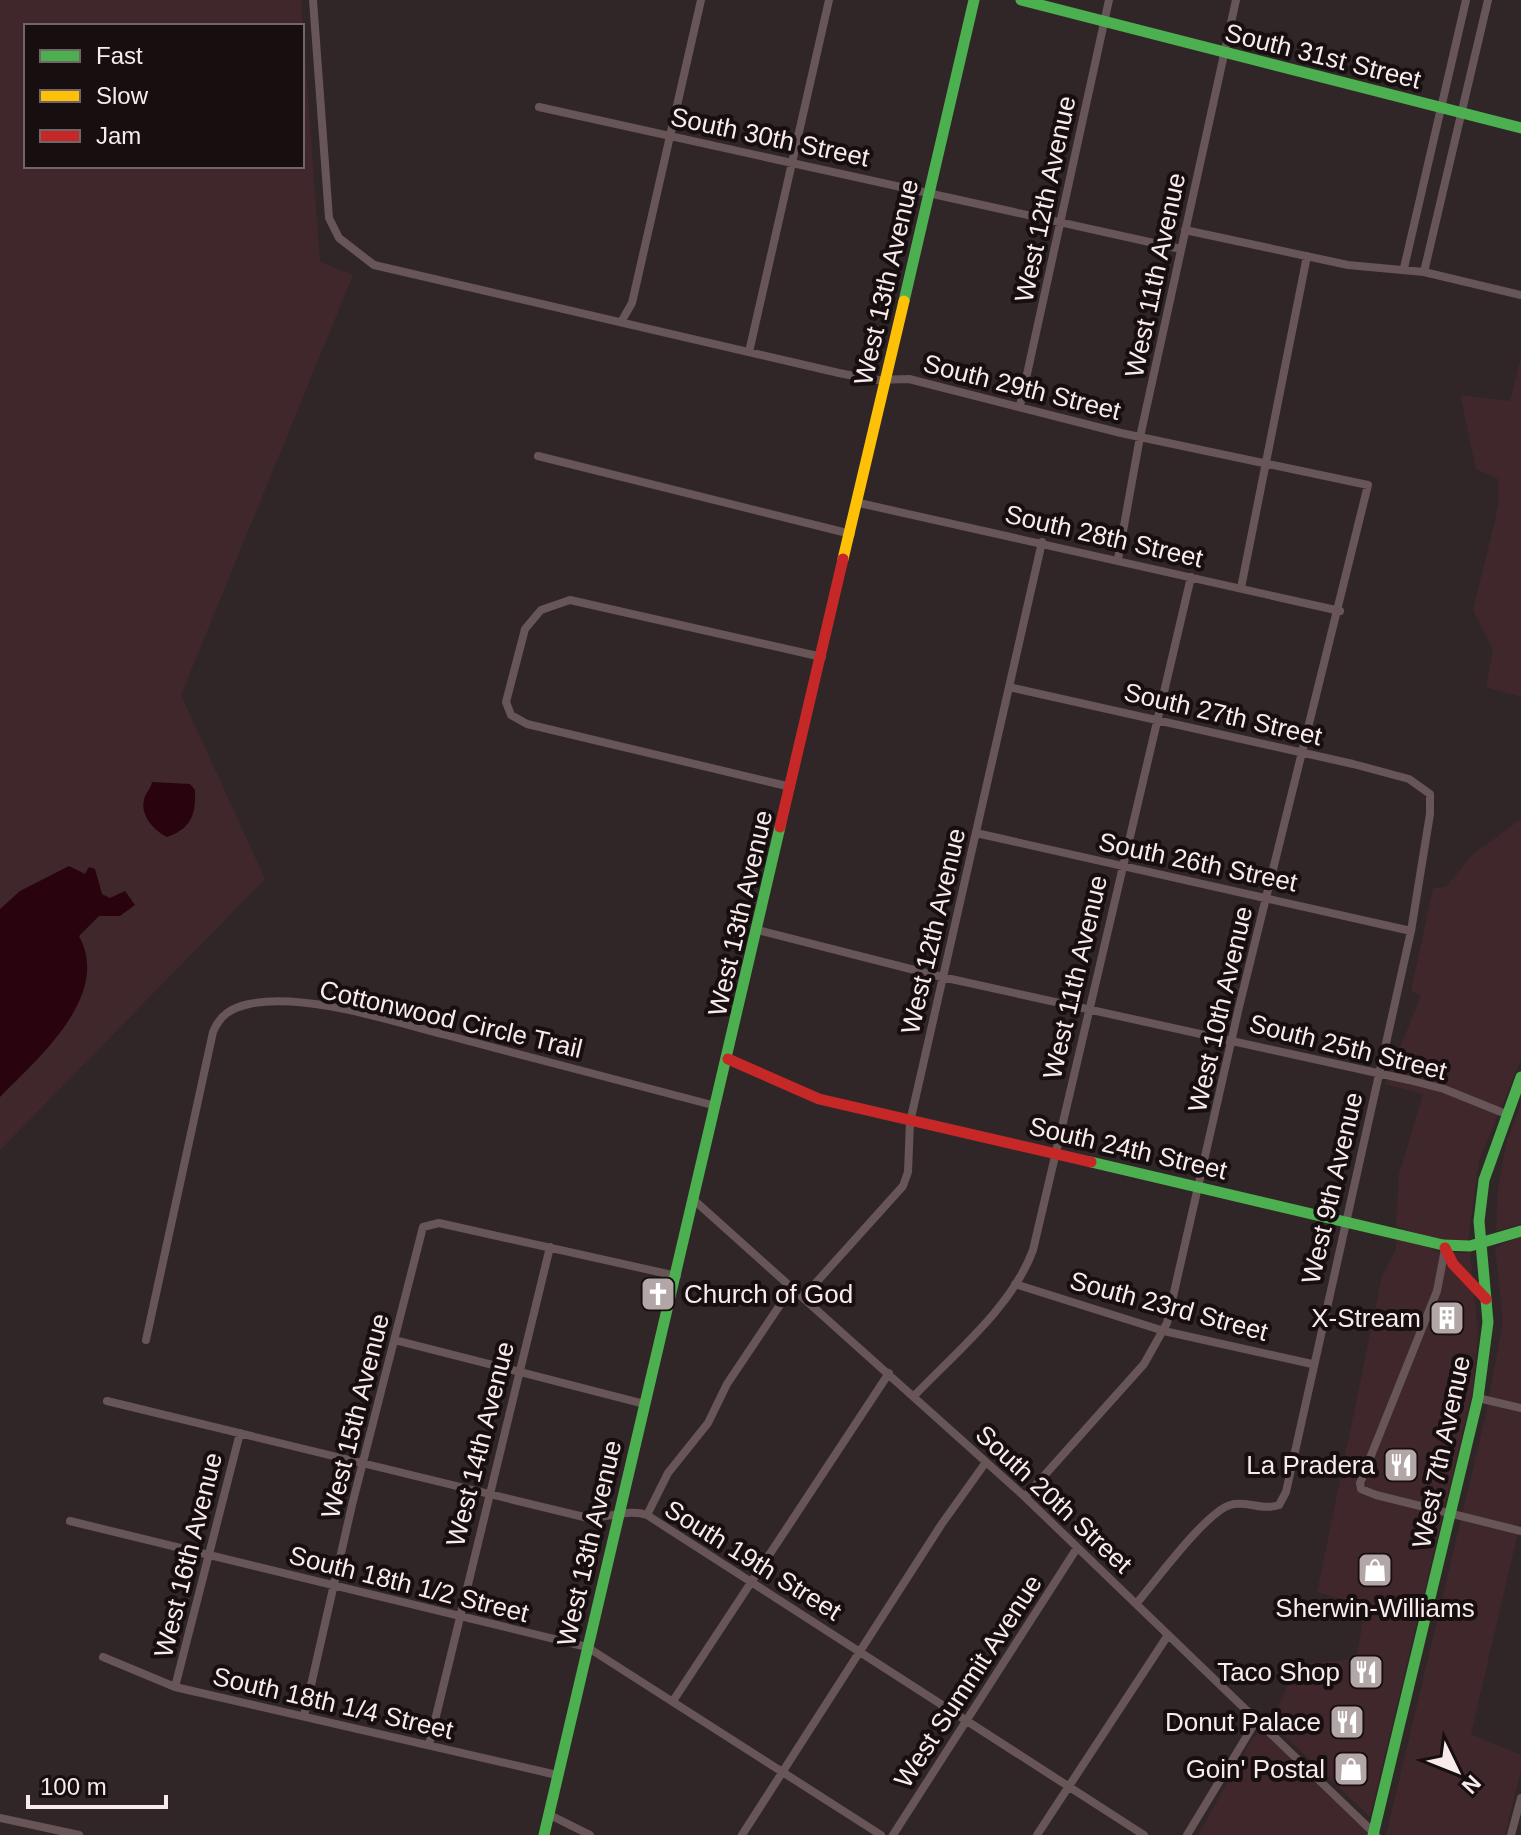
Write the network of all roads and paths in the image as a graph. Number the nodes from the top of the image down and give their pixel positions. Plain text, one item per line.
1 (313, 0) edge
2 (701, 0) edge
3 (829, 0) edge
4 (974, 0) edge
5 (1021, 0) edge
6 (1109, 0) edge
7 (1236, 0) edge
8 (1466, 0) edge
9 (1488, 0) edge
10 (1105, 21) junction
11 (1225, 54) junction
12 (539, 107) dead end
13 (1440, 108) junction
14 (1461, 114) junction
15 (1521, 128) edge
16 (670, 137) junction
17 (793, 162) junction
18 (929, 191) junction
19 (1060, 220) junction
20 (1185, 230) junction
21 (1181, 249) junction
22 (1307, 256) junction
23 (1404, 268) junction
24 (1424, 272) junction
25 (1521, 295) edge
26 (621, 322) junction
27 (749, 352) junction
28 (887, 379) junction
29 (1020, 406) junction
30 (1140, 437) junction
31 (538, 456) dead end
32 (1264, 463) junction
33 (1368, 485) joint
34 (859, 503) junction
35 (851, 534) junction
36 (1042, 542) junction
37 (1118, 559) junction
38 (1191, 577) junction
39 (1241, 588) junction
40 (1340, 611) junction
41 (823, 657) junction
42 (1009, 687) junction
43 (1156, 720) junction
44 (1303, 753) junction
45 (791, 787) junction
46 (1425, 788) joint
47 (976, 833) junction
48 (1121, 865) junction
49 (1267, 896) junction
50 (758, 930) junction
51 (1411, 931) junction
52 (942, 977) junction
53 (1088, 1009) junction
54 (1232, 1039) junction
55 (728, 1059) junction
56 (1380, 1073) junction
57 (1521, 1077) edge
58 (716, 1106) junction
59 (1506, 1114) junction
60 (910, 1122) junction
61 (1055, 1152) junction
62 (1199, 1187) junction
63 (695, 1201) junction
64 (1345, 1220) junction
65 (1521, 1231) edge
66 (1481, 1244) junction
67 (550, 1247) junction
68 (1445, 1248) junction
69 (677, 1276) junction
70 (1015, 1284) junction
71 (792, 1287) junction
72 (804, 1296) junction
73 (1486, 1299) junction
74 (1164, 1331) junction
75 (146, 1340) dead end
76 (395, 1340) junction
77 (1312, 1364) junction
78 (518, 1371) junction
79 (889, 1373) junction
80 (914, 1396) junction
81 (1478, 1398) junction
82 (107, 1401) dead end
83 (645, 1404) junction
84 (1521, 1408) edge
85 (240, 1433) junction
86 (363, 1462) junction
87 (986, 1462) junction
88 (488, 1492) junction
89 (1025, 1497) junction
90 (1452, 1513) junction
91 (618, 1514) junction
92 (647, 1515) junction
93 (70, 1521) dead end
94 (1521, 1531) edge
95 (1077, 1548) junction
96 (209, 1556) junction
97 (752, 1583) junction
98 (333, 1587) junction
99 (1136, 1604) junction
100 (459, 1617) junction
101 (1168, 1635) junction
102 (587, 1647) junction
103 (860, 1651) junction
104 (103, 1657) dead end
105 (175, 1687) junction
106 (673, 1701) junction
107 (304, 1716) junction
108 (966, 1720) junction
109 (1256, 1721) junction
110 (429, 1745) junction
111 (783, 1771) junction
112 (557, 1775) junction
113 (1069, 1786) junction
114 (1521, 1798) edge
115 (548, 1814) junction
116 (0, 1818) edge
117 (1375, 1834) edge
118 (79, 1835) edge
119 (544, 1835) edge
120 (590, 1835) edge
121 (742, 1835) edge
122 (881, 1835) edge
123 (893, 1835) edge
124 (1037, 1835) edge
125 (1144, 1835) edge
126 (1187, 1835) edge
127 (1511, 1835) edge

1 - 26 street, South 29th Street
2 - 16 street
3 - 17 street
4 - 18 street, West 13th Avenue
5 - 10 street, South 31st Street
6 - 10 street, West 12th Avenue
7 - 11 street, West 11th Avenue
8 - 13 street
9 - 14 street
10 - 11 street, South 31st Street
10 - 19 street, West 12th Avenue
11 - 13 street, South 31st Street
11 - 20 street, West 11th Avenue
12 - 16 street, South 30th Street
13 - 14 street, South 31st Street
13 - 23 street
14 - 15 street, South 31st Street
14 - 24 street
16 - 17 street, South 30th Street
16 - 26 street
17 - 18 street, South 30th Street
17 - 27 street
18 - 19 street, South 30th Street
18 - 28 street, West 13th Avenue
19 - 21 street, South 30th Street
19 - 29 street, West 12th Avenue
20 - 21 street, West 11th Avenue
20 - 22 street
21 - 30 street, West 11th Avenue
22 - 23 street
22 - 32 street
23 - 24 street
24 - 25 street
26 - 27 street, South 29th Street
27 - 28 street, South 29th Street
28 - 29 street, South 29th Street
28 - 34 street, West 13th Avenue
29 - 30 street, South 29th Street
30 - 32 street, South 29th Street
30 - 37 street, West 11th Avenue
31 - 35 street
32 - 33 street, South 29th Street
32 - 39 street
33 - 40 street, West 10th Avenue
34 - 35 street, West 13th Avenue
34 - 36 street, South 28th Street
35 - 41 street, West 13th Avenue
36 - 37 street, South 28th Street
36 - 42 street, West 12th Avenue
37 - 38 street, South 28th Street
38 - 39 street, South 28th Street
38 - 43 street, West 11th Avenue
39 - 40 street, South 28th Street
40 - 44 street, West 10th Avenue
41 - 45 street, West 13th Avenue
41 - 45 street
42 - 43 street, South 27th Street
42 - 47 street, West 12th Avenue
43 - 44 street, South 27th Street
43 - 48 street, West 11th Avenue
44 - 46 street, South 27th Street
44 - 49 street, West 10th Avenue
45 - 50 street, West 13th Avenue
46 - 51 street, West 9th Avenue
47 - 48 street, South 26th Street
47 - 52 street, West 12th Avenue
48 - 49 street, South 26th Street
48 - 53 street, West 11th Avenue
49 - 51 street, South 26th Street
49 - 54 street, West 10th Avenue
50 - 52 street, South 25th Street
50 - 55 street, West 13th Avenue
51 - 56 street, West 9th Avenue
52 - 53 street, South 25th Street
52 - 60 street, West 12th Avenue
53 - 54 street, South 25th Street
53 - 61 street, West 11th Avenue
54 - 56 street, South 25th Street
54 - 62 street, West 10th Avenue
55 - 58 street, West 13th Avenue
55 - 60 street, South 24th Street
56 - 59 street, South 25th Street
56 - 64 street, West 9th Avenue
57 - 59 street, West 7th Avenue
58 - 63 street, West 13th Avenue
58 - 75 street, Cottonwood Circle Trail
59 - 66 street, West 7th Avenue
60 - 61 street, South 24th Street
60 - 72 street, West 12th Avenue
61 - 62 street, South 24th Street
61 - 70 street, West 11th Avenue
62 - 64 street, South 24th Street
62 - 74 street, West 10th Avenue
63 - 69 street, West 13th Avenue
63 - 71 street, South 20th Street
64 - 68 street, South 24th Street
64 - 77 street, West 9th Avenue
65 - 66 street, South 24th Street
66 - 68 street, South 24th Street
66 - 73 street, West 7th Avenue
67 - 69 street
67 - 76 street, West 15th Avenue
67 - 78 street, West 14th Avenue
68 - 73 street
68 - 90 street
69 - 83 street, West 13th Avenue
70 - 74 street, South 23rd Street
70 - 80 street, West 11th Avenue
71 - 72 street, South 20th Street
71 - 92 street
72 - 79 street, South 20th Street
73 - 81 street, West 7th Avenue
74 - 77 street, South 23rd Street
74 - 89 street, West 10th Avenue
76 - 78 street
76 - 86 street, West 15th Avenue
77 - 99 street, West 9th Avenue
78 - 83 street
78 - 88 street, West 14th Avenue
79 - 80 street, South 20th Street
79 - 97 street
80 - 87 street, South 20th Street
81 - 84 street
81 - 90 street, West 7th Avenue
82 - 85 street, South 19th Street
83 - 91 street, West 13th Avenue
85 - 86 street, South 19th Street
85 - 96 street, West 16th Avenue
86 - 88 street, South 19th Street
86 - 98 street, West 15th Avenue
87 - 89 street, South 20th Street
87 - 103 street
88 - 91 street, South 19th Street
88 - 100 street, West 14th Avenue
89 - 95 street, South 20th Street
90 - 94 street
90 - 117 street, West 7th Avenue
91 - 92 street, South 19th Street
91 - 102 street, West 13th Avenue
92 - 97 street, South 19th Street
93 - 96 street, South 18th 1/2 Street
95 - 99 street, South 20th Street
95 - 108 street, West Summit Avenue
96 - 98 street, South 18th 1/2 Street
96 - 105 street, West 16th Avenue
97 - 103 street, South 19th Street
97 - 106 street
98 - 100 street, South 18th 1/2 Street
98 - 107 street, West 15th Avenue
99 - 101 street, South 20th Street
100 - 102 street, South 18th 1/2 Street
100 - 110 street, West 14th Avenue
101 - 109 street, South 20th Street
101 - 113 street
102 - 106 street, South 18th 1/2 Street
102 - 112 street, West 13th Avenue
103 - 108 street, South 19th Street
103 - 111 street
104 - 105 street, South 18th 1/4 Street
105 - 107 street, South 18th 1/4 Street
106 - 111 street, South 18th 1/2 Street
107 - 110 street, South 18th 1/4 Street
108 - 113 street, South 19th Street
108 - 123 street, West Summit Avenue
109 - 117 street, South 20th Street
109 - 126 street
110 - 112 street, South 18th 1/4 Street
111 - 121 street
111 - 122 street, South 18th 1/2 Street
112 - 115 street, West 13th Avenue
113 - 124 street
113 - 125 street, South 19th Street
114 - 127 street
115 - 119 street, West 13th Avenue
115 - 120 street
116 - 118 street

